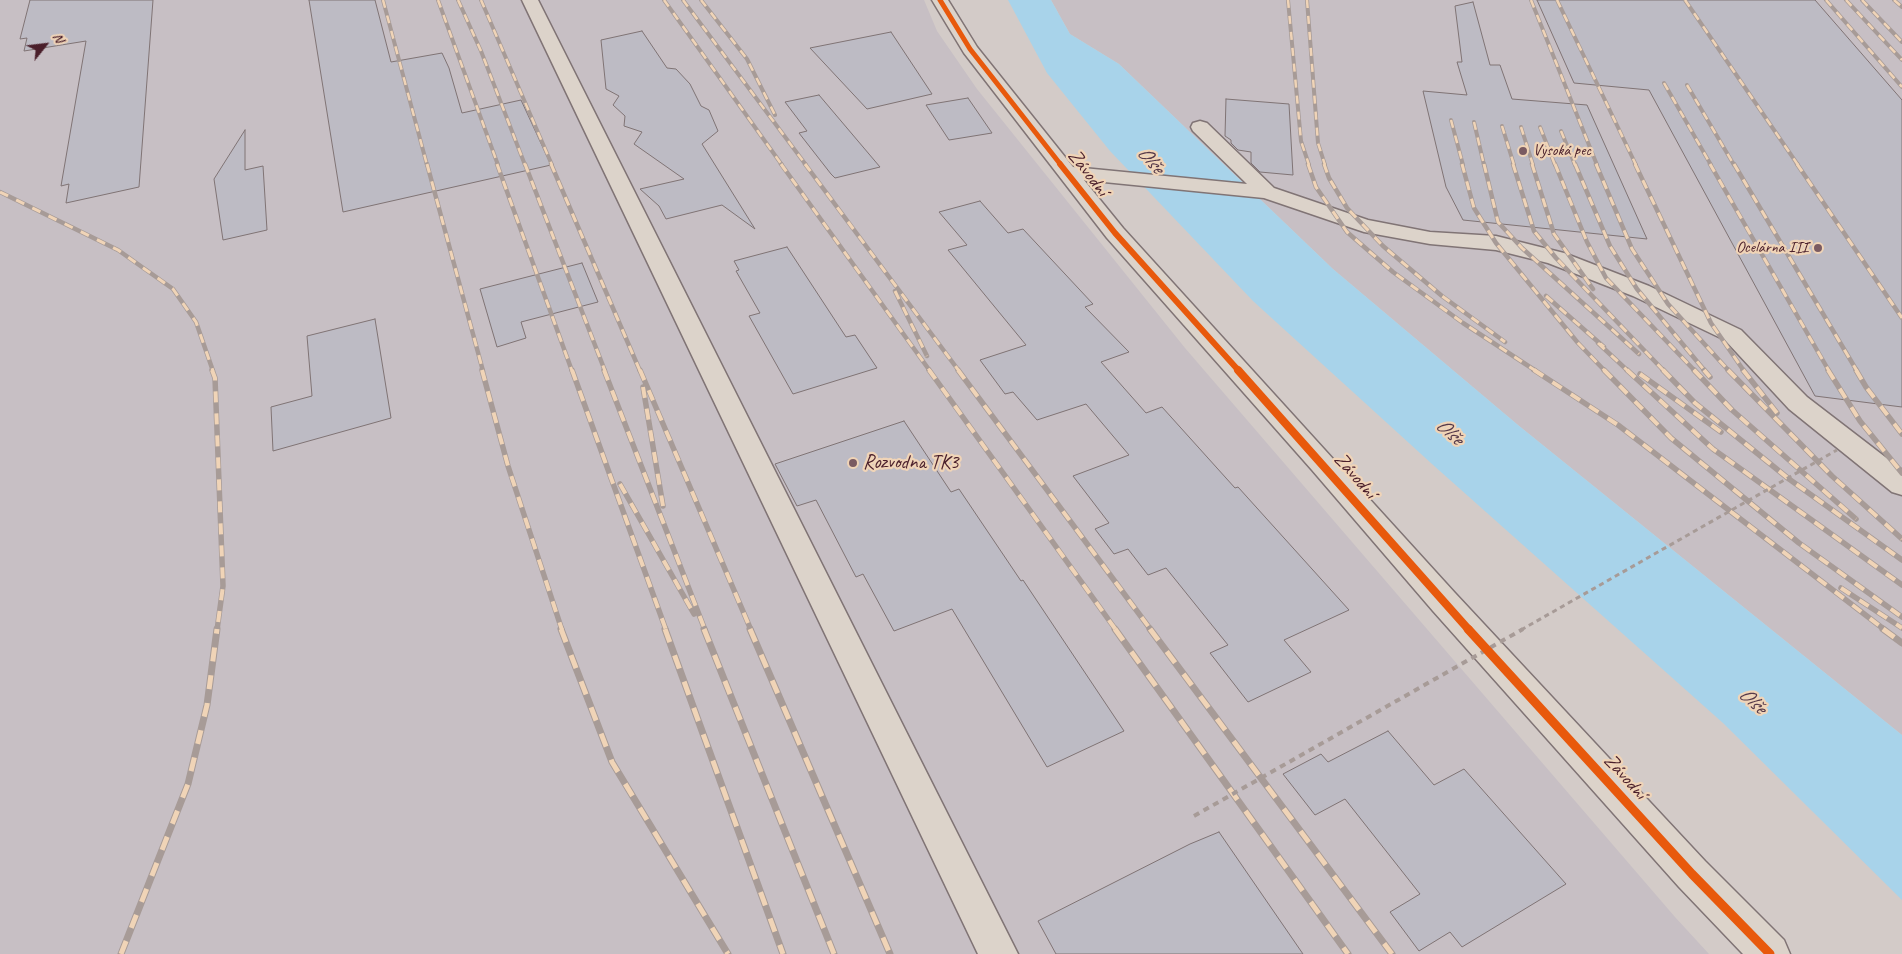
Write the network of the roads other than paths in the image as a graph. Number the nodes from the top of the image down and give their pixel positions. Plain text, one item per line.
1 (530, 0) edge
2 (940, 0) edge
3 (1200, 127) dead end
4 (1067, 172) junction
5 (1268, 192) junction
6 (1902, 485) edge
7 (998, 954) edge
8 (1770, 954) edge

1 - 7 street
2 - 4 street, Závodní
3 - 5 street
4 - 5 street
4 - 8 street, Závodní
5 - 6 street

